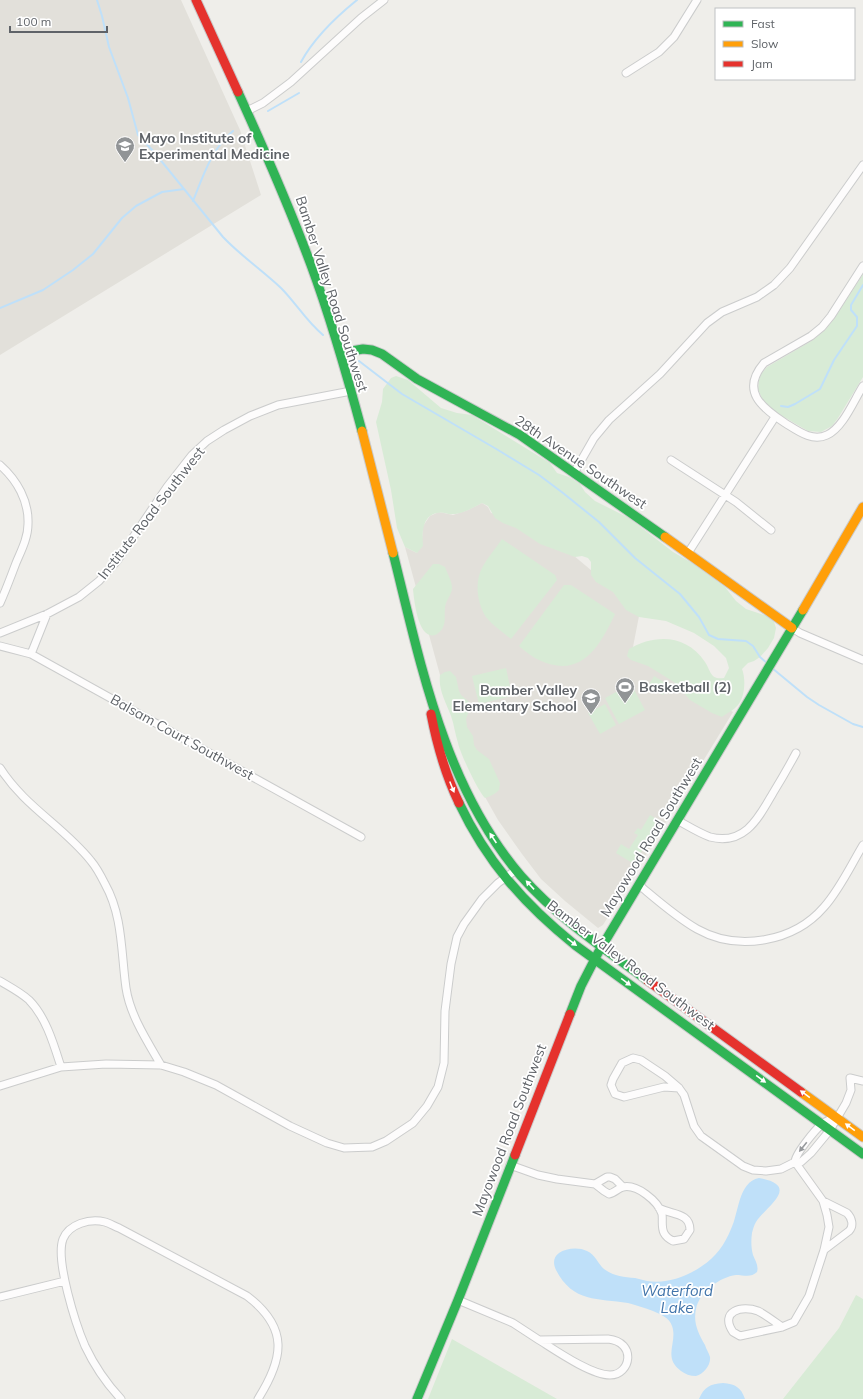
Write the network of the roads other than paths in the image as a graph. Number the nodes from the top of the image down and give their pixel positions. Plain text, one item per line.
1 (196, 0) edge
2 (384, 0) edge
3 (697, 0) edge
4 (626, 73) dead end
5 (247, 112) junction
6 (863, 165) edge
7 (863, 266) edge
8 (340, 353) junction
9 (863, 386) edge
10 (351, 391) junction
11 (775, 417) junction
12 (671, 460) dead end
13 (0, 465) edge
14 (574, 473) junction
15 (725, 494) junction
16 (863, 507) edge
17 (770, 530) dead end
18 (688, 553) junction
19 (0, 603) edge
20 (47, 614) junction
21 (792, 628) junction
22 (0, 634) edge
23 (0, 646) edge
24 (31, 654) junction
25 (863, 660) edge
26 (425, 679) junction
27 (796, 753) dead end
28 (0, 768) edge
29 (677, 820) junction
30 (362, 837) dead end
31 (863, 845) edge
32 (516, 870) junction
33 (505, 878) junction
34 (639, 885) junction
35 (602, 947) junction
36 (595, 959) junction
37 (0, 981) edge
38 (161, 1065) junction
39 (61, 1067) junction
40 (863, 1081) edge
41 (0, 1086) edge
42 (679, 1088) junction
43 (836, 1117) junction
44 (826, 1127) junction
45 (863, 1137) edge
46 (863, 1154) edge
47 (795, 1162) junction
48 (510, 1165) junction
49 (595, 1184) junction
50 (623, 1187) junction
51 (823, 1201) junction
52 (659, 1208) junction
53 (824, 1250) junction
54 (65, 1281) junction
55 (0, 1297) edge
56 (458, 1300) junction
57 (782, 1327) junction
58 (539, 1340) junction
59 (121, 1399) edge
60 (258, 1399) edge
61 (417, 1399) edge

1 - 5 main road, Bamber Valley Road Southwest
2 - 5 street
3 - 4 street
5 - 8 main road, Bamber Valley Road Southwest
6 - 14 street
7 - 11 street
8 - 10 main road, Bamber Valley Road Southwest
8 - 14 main road, 28th Avenue Southwest
9 - 11 street
10 - 20 street, Institute Road Southwest
10 - 26 main road, Bamber Valley Road Southwest
11 - 15 street
12 - 15 street
13 - 19 street
14 - 18 main road, 28th Avenue Southwest
15 - 17 street
15 - 18 street
16 - 21 main road, Mayowood Road Southwest
18 - 21 main road, 28th Avenue Southwest
20 - 22 street, Institute Road Southwest
20 - 24 street
21 - 25 street
21 - 29 main road, Mayowood Road Southwest
23 - 24 street, Balsam Court Southwest
24 - 30 street, Balsam Court Southwest
32 -> 26 main road, Bamber Valley Road Southwest
26 -> 33 main road, Bamber Valley Road Southwest
27 - 29 street
28 - 38 street
29 - 34 main road, Mayowood Road Southwest
31 - 34 street
32 - 33 street
35 -> 32 main road, Bamber Valley Road Southwest
33 -> 36 main road, Bamber Valley Road Southwest
33 - 38 street
34 - 35 main road, Mayowood Road Southwest
35 - 36 main road, Mayowood Road Southwest
43 -> 35 main road, Bamber Valley Road Southwest
36 -> 44 main road, Bamber Valley Road Southwest
36 - 48 main road, Mayowood Road Southwest
37 - 39 street
38 - 39 street
39 - 41 street
40 - 43 street
42 - 42 street
42 - 47 street
43 - 44 street
45 -> 43 main road, Bamber Valley Road Southwest
44 - 46 main road, Bamber Valley Road Southwest
44 - 47 street
47 - 51 street
48 - 49 street
48 - 56 main road, Mayowood Road Southwest
49 - 50 street
49 - 50 street
50 - 52 street
51 - 53 street
51 - 53 street
52 - 52 street
53 - 57 street
54 - 55 street
54 - 59 street
54 - 60 street
56 - 58 street
56 - 61 main road, Mayowood Road Southwest
57 - 57 street
58 - 58 street

